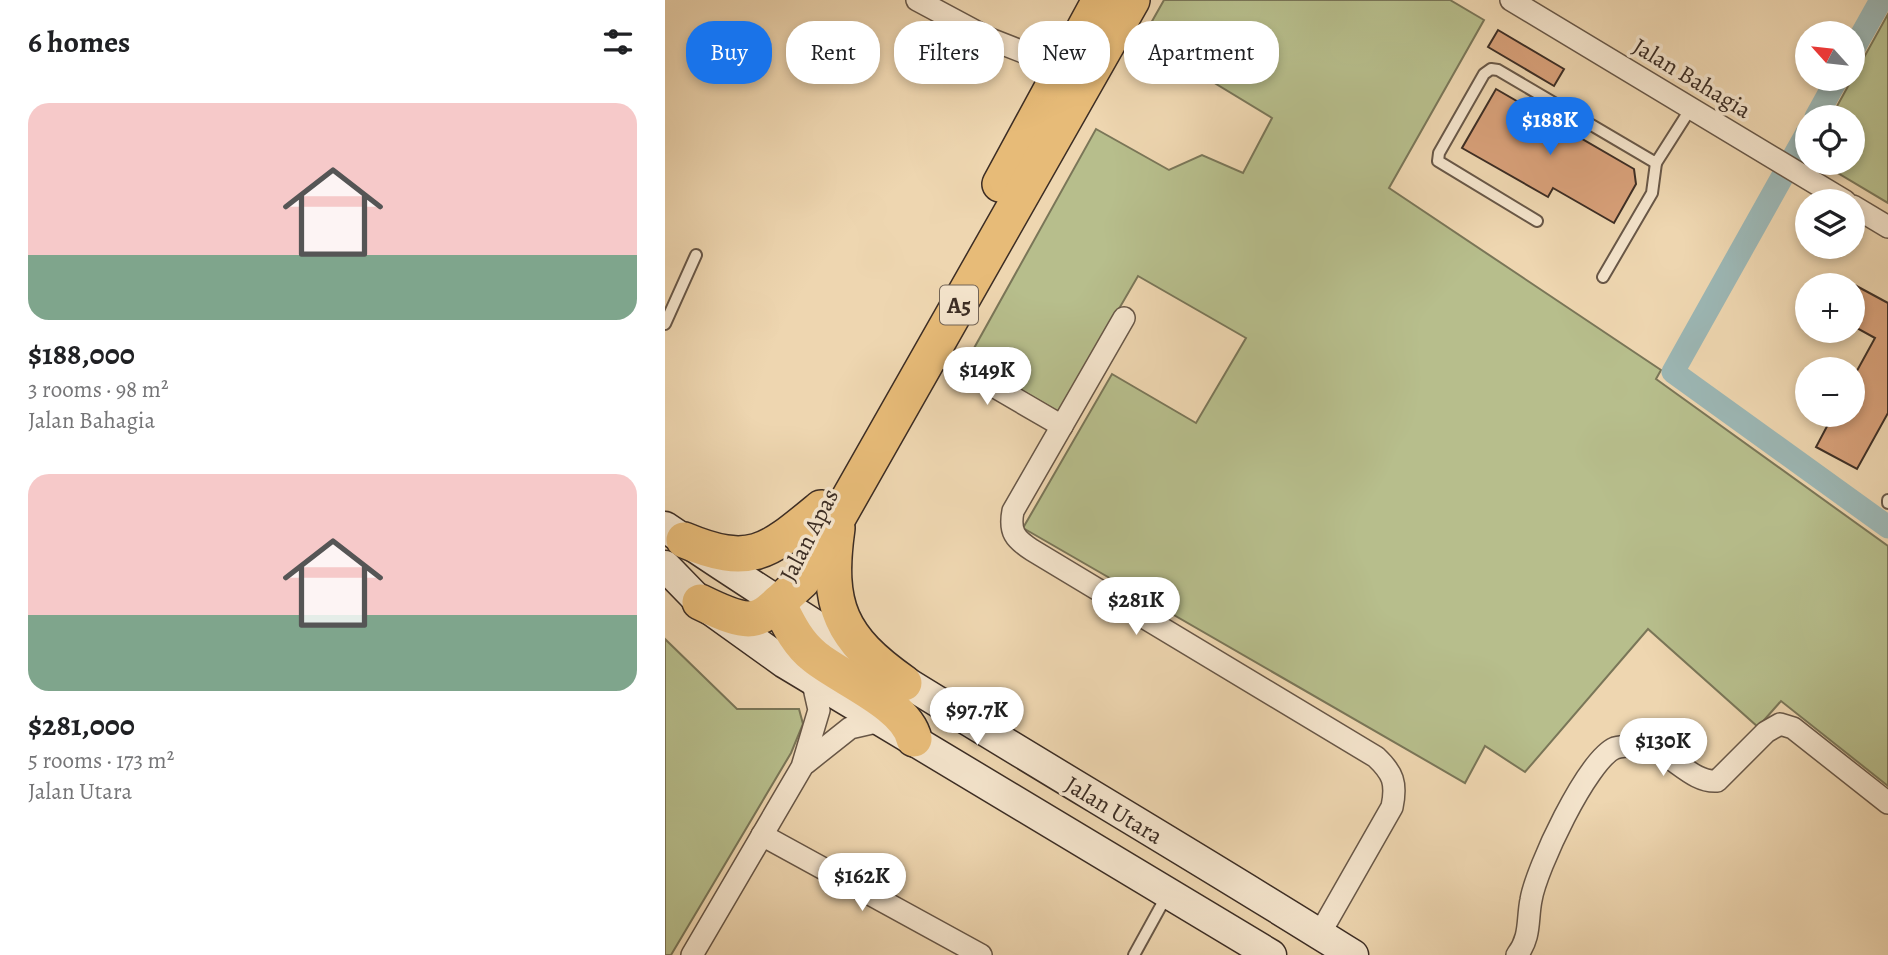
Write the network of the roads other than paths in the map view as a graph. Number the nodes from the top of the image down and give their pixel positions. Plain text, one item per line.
1 (917, 0) edge
2 (1100, 0) edge
3 (1132, 0) edge
4 (1512, 0) edge
5 (1089, 21) edge
6 (1018, 50) edge
7 (1056, 84) edge
8 (1691, 108) junction
9 (1655, 163) junction
10 (1825, 189) edge
11 (1865, 214) edge
12 (1537, 221) dead end
13 (1888, 228) edge
14 (696, 255) dead end
15 (1603, 277) dead end
16 (1124, 318) dead end
17 (665, 324) edge
18 (933, 351) junction
19 (1062, 426) junction
20 (829, 513) junction
21 (671, 544) edge
22 (701, 602) junction
23 (778, 603) junction
24 (812, 679) junction
25 (904, 683) junction
26 (884, 720) junction
27 (914, 739) junction
28 (802, 767) junction
29 (1888, 803) edge
30 (762, 835) junction
31 (1169, 892) junction
32 (1339, 948) edge
33 (692, 955) edge
34 (981, 955) edge
35 (1133, 955) edge
36 (1271, 955) edge
37 (1517, 955) edge

1 - 6 street
2 - 5 highway, Jalan Apas / A5
3 - 18 highway, Jalan Apas / A5
4 - 8 street, Jalan Bahagia
7 - 20 highway, Jalan Apas / A5
8 - 9 lane
8 - 10 street, Jalan Bahagia
9 - 12 lane
9 - 15 lane
11 - 13 street
14 - 17 lane
16 - 19 street
18 - 19 street
18 - 20 highway, Jalan Apas / A5
19 - 32 street
20 - 21 highway
20 - 23 highway, Jalan Apas / A5
20 - 25 highway
21 - 22 main road, Jalan Utara
21 - 23 main road, Jalan Utara
22 - 23 highway
22 - 24 main road, Jalan Utara
23 - 25 main road, Jalan Utara
23 - 27 highway
24 - 26 main road, Jalan Utara
24 - 28 street
25 - 32 main road, Jalan Utara
26 - 27 main road, Jalan Utara
26 - 28 street
27 - 31 main road, Jalan Utara
28 - 30 street
29 - 37 street
30 - 33 street
30 - 34 street
31 - 35 lane
31 - 36 main road, Jalan Utara

